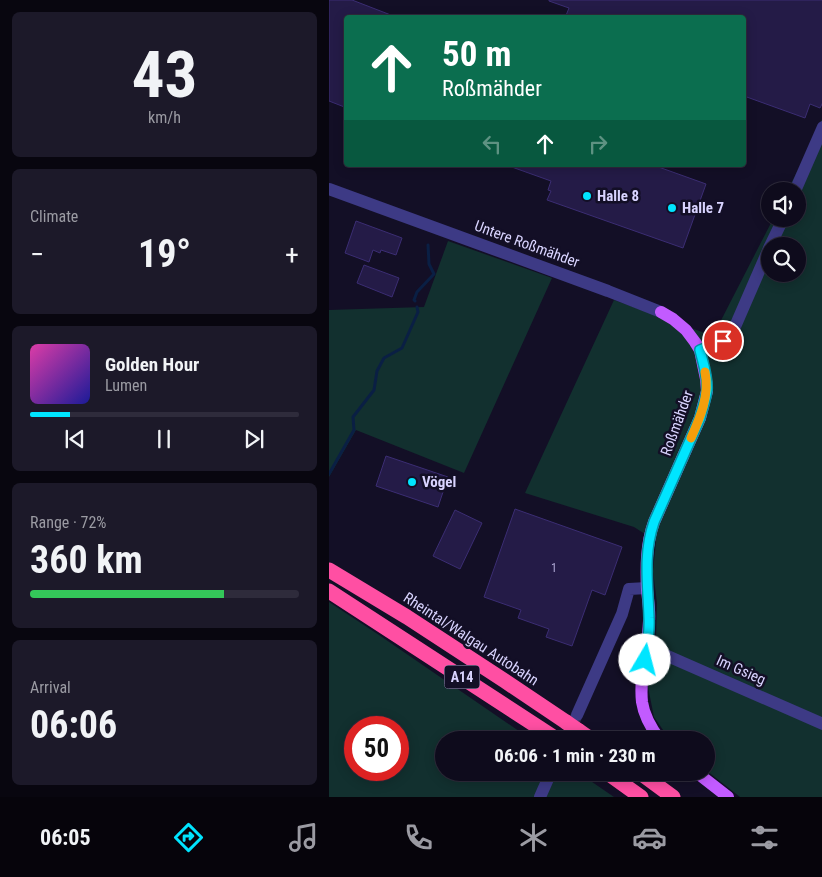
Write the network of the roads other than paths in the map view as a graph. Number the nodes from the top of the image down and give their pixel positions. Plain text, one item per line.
1 (822, 128) edge
2 (799, 182) edge
3 (329, 188) edge
4 (761, 266) edge
5 (661, 312) joint
6 (700, 350) junction
7 (329, 570) edge
8 (647, 588) junction
9 (329, 591) edge
10 (647, 647) junction
11 (571, 719) junction
12 (822, 724) edge
13 (544, 731) edge
14 (579, 731) edge
15 (653, 731) edge
16 (547, 781) edge
17 (619, 781) edge
18 (651, 781) edge
19 (708, 781) edge
20 (539, 797) edge
21 (641, 797) edge
22 (673, 797) edge
23 (728, 797) edge

1 - 2 street
3 - 5 street, Untere Roßmähder
4 - 6 street
5 - 6 main road, Untere Roßmähder
6 - 8 main road, Roßmähder
7 - 11 highway, Rheintal/Walgau Autobahn / A14
8 - 10 main road, Roßmähder
8 - 11 street
9 - 13 highway, A14
10 - 12 street, Im Gsieg
10 - 15 main road, Roßmähder
11 - 14 highway, Rheintal/Walgau Autobahn / A14, bridge
16 - 20 street
17 - 21 highway
18 - 22 highway
19 - 23 main road

